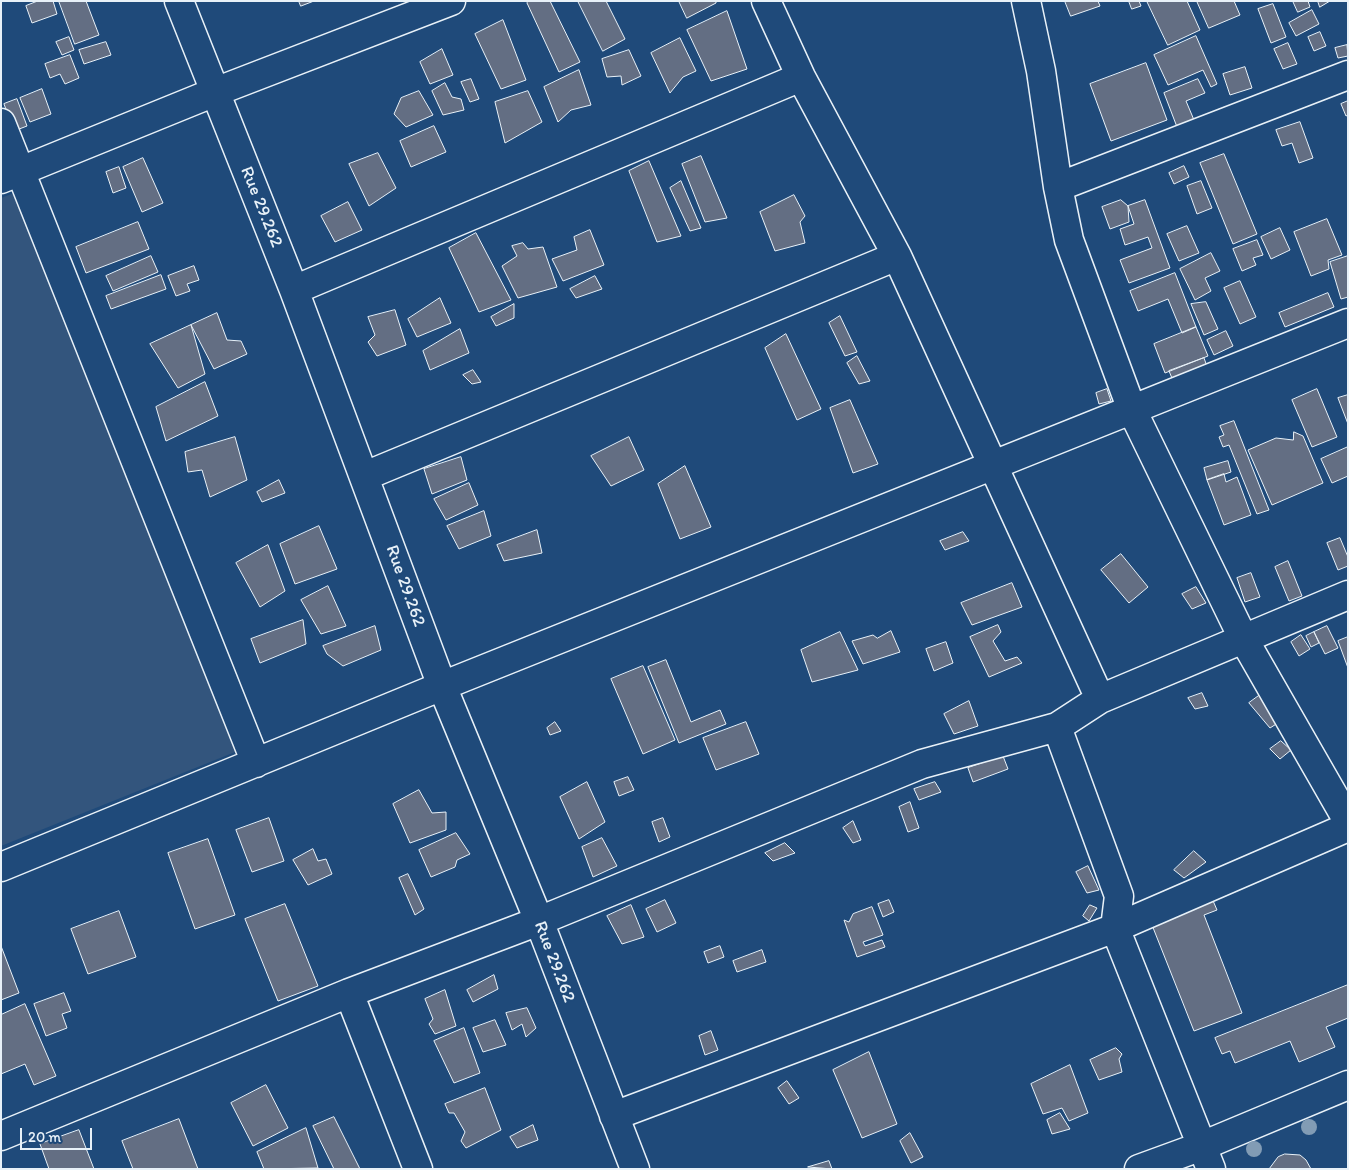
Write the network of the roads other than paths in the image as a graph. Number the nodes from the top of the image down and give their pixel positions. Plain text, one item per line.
1 (179, 1) edge
2 (451, 1) edge
3 (766, 1) edge
4 (1026, 1) edge
5 (402, 10) edge
6 (1348, 75) edge
7 (801, 77) junction
8 (215, 92) junction
9 (1, 123) edge
10 (11, 175) edge
11 (1058, 187) junction
12 (896, 256) junction
13 (294, 290) junction
14 (1348, 323) edge
15 (1132, 410) junction
16 (993, 465) junction
17 (365, 476) junction
18 (1348, 595) edge
19 (1243, 638) junction
20 (442, 686) junction
21 (1100, 699) junction
22 (1057, 727) junction
23 (256, 763) junction
24 (1348, 821) edge
25 (1348, 827) edge
26 (1, 867) edge
27 (538, 921) junction
28 (1115, 928) junction
29 (349, 993) junction
30 (1348, 1085) edge
31 (614, 1116) junction
32 (1, 1136) edge
33 (1207, 1157) edge
34 (418, 1169) edge
35 (635, 1169) edge
36 (1139, 1169) edge

1 - 8 street, Rue 29.262
2 - 5 street
3 - 7 street
4 - 11 street
5 - 8 street
6 - 11 street
7 - 12 street
7 - 13 street
8 - 10 street
8 - 13 street, Rue 29.262
9 - 10 street
10 - 23 street
11 - 15 street
12 - 16 street
12 - 17 street
13 - 17 street, Rue 29.262
14 - 15 street
15 - 16 street
15 - 19 street
16 - 20 street
16 - 21 street
17 - 20 street, Rue 29.262
18 - 19 street
19 - 21 street
19 - 24 street
20 - 23 street
20 - 27 street, Rue 29.262
21 - 22 street
22 - 27 street
22 - 28 street
23 - 26 street
25 - 28 street
27 - 29 street
27 - 31 street, Rue 29.262
28 - 31 street
28 - 33 street
29 - 32 street
29 - 34 street
30 - 33 street
31 - 35 street, Rue 29.262
33 - 36 street

